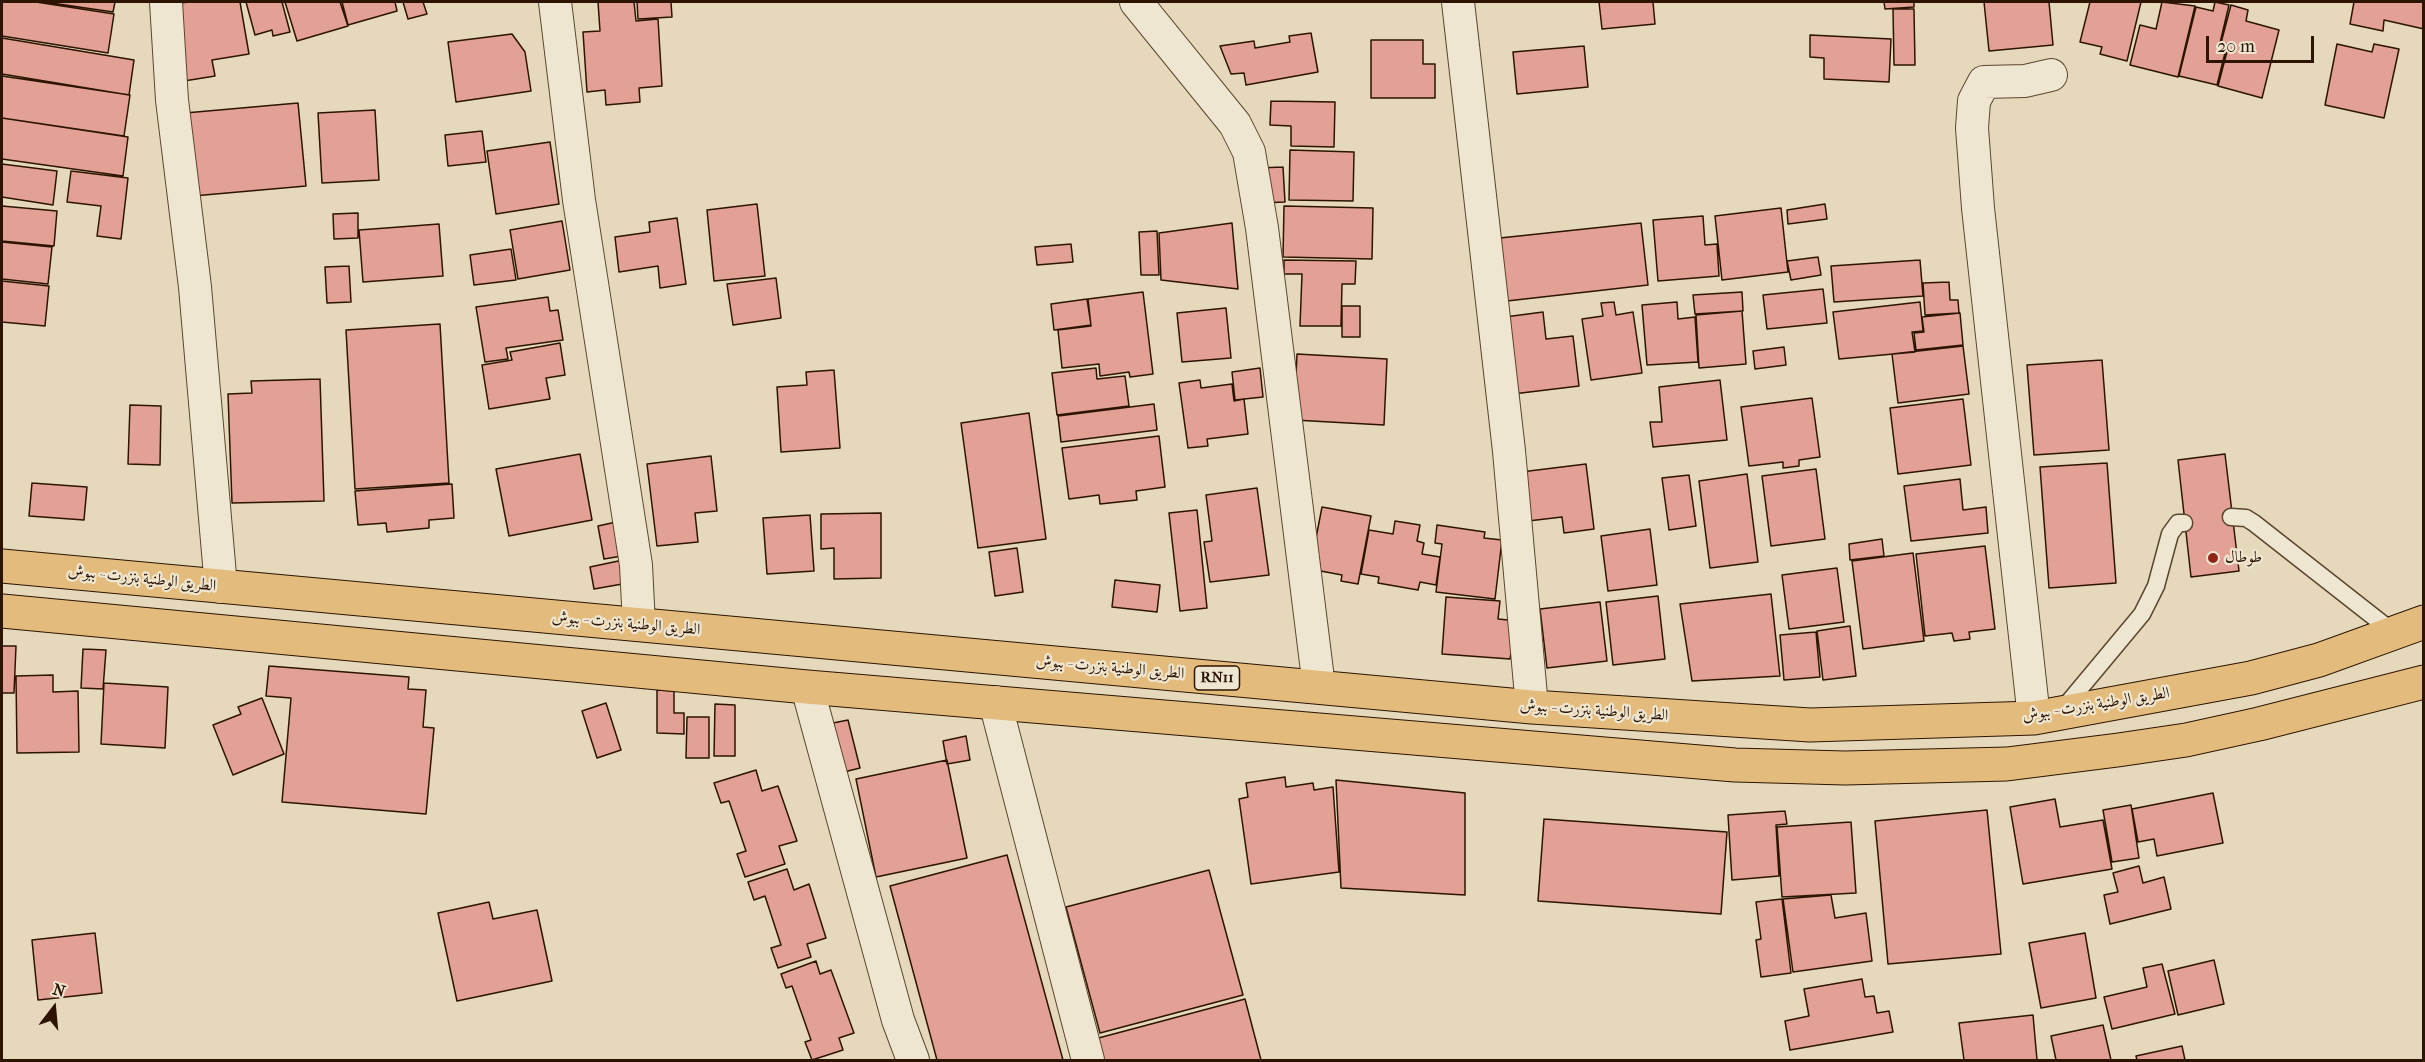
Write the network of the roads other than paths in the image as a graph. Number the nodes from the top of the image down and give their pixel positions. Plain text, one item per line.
1 (166, 2) edge
2 (555, 2) edge
3 (1136, 2) edge
4 (1458, 2) edge
5 (2051, 75) dead end
6 (2232, 517) dead end
7 (2184, 523) dead end
8 (2, 566) edge
9 (221, 587) junction
10 (2, 611) edge
11 (2424, 622) edge
12 (639, 625) junction
13 (2393, 632) junction
14 (2424, 682) edge
15 (807, 687) junction
16 (1319, 687) junction
17 (995, 702) junction
18 (1532, 707) junction
19 (2047, 715) junction
20 (913, 1060) edge
21 (1088, 1060) edge

1 - 9 street
2 - 12 street
3 - 16 street
4 - 18 street
5 - 19 street
6 - 13 lane
7 - 19 lane
8 - 9 main road, الطريق الوطنية بنزرت - ببوش / RN11
9 - 12 main road, الطريق الوطنية بنزرت - ببوش / RN11
10 - 15 main road
11 - 13 main road, الطريق الوطنية بنزرت - ببوش / RN11
12 - 16 main road, الطريق الوطنية بنزرت - ببوش / RN11
13 - 19 main road, الطريق الوطنية بنزرت - ببوش / RN11
14 - 17 main road
15 - 17 main road
15 - 20 street
16 - 18 main road, الطريق الوطنية بنزرت - ببوش / RN11
17 - 21 street
18 - 19 main road, الطريق الوطنية بنزرت - ببوش / RN11

